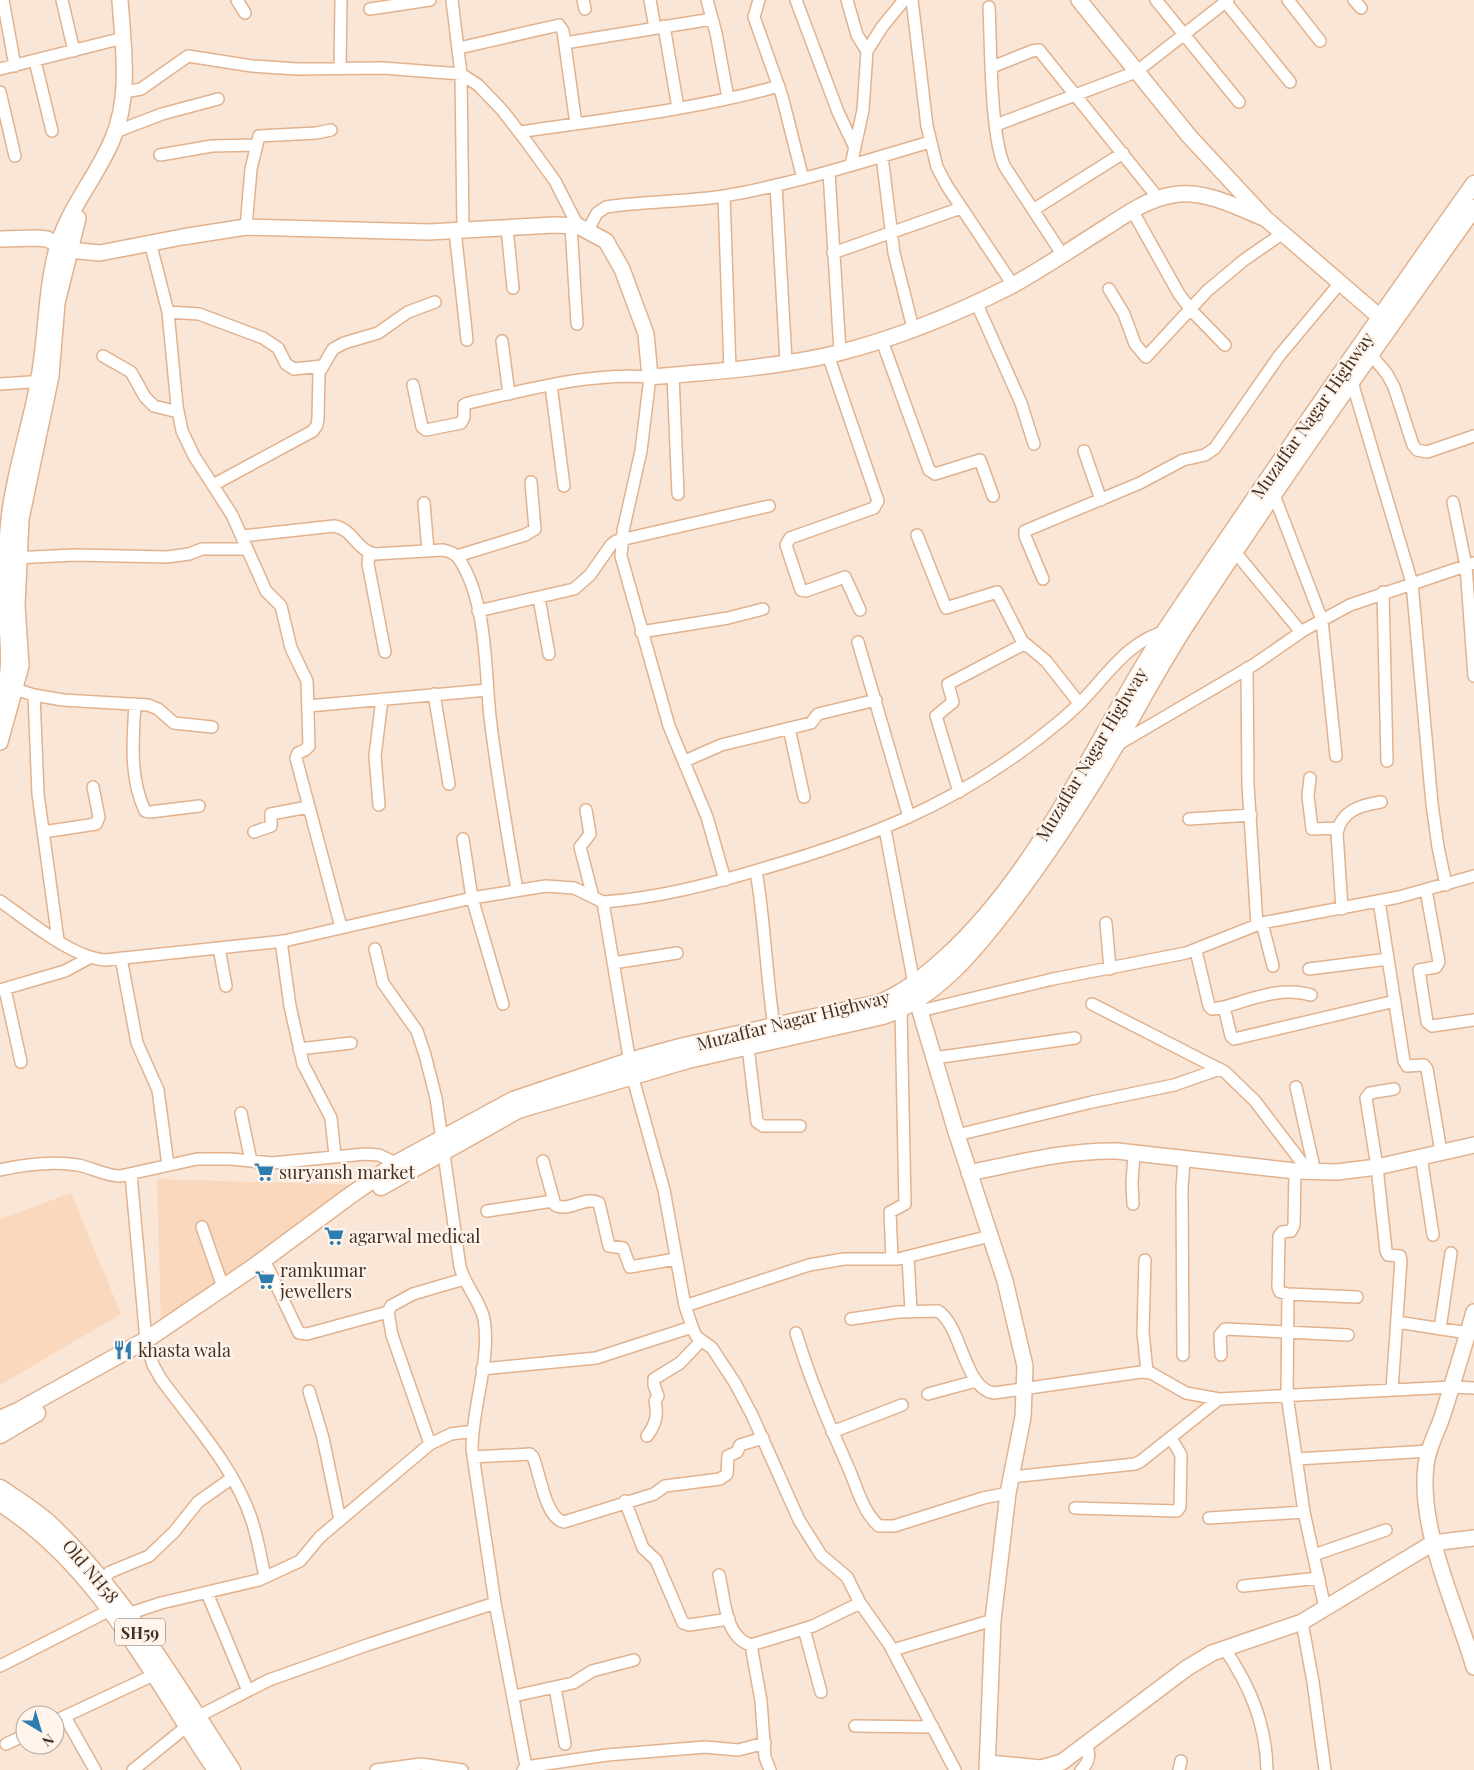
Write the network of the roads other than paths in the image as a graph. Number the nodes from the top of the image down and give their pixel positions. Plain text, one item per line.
1 (4, 0) edge
2 (62, 0) edge
3 (120, 0) edge
4 (237, 0) edge
5 (341, 0) edge
6 (430, 0) edge
7 (452, 0) edge
8 (650, 0) edge
9 (707, 0) edge
10 (759, 0) edge
11 (796, 0) edge
12 (847, 0) edge
13 (904, 0) edge
14 (912, 0) edge
15 (1079, 0) edge
16 (1156, 0) edge
17 (1288, 0) edge
18 (1226, 1) edge
19 (989, 7) dead end
20 (370, 8) dead end
21 (245, 13) dead end
22 (712, 19) junction
23 (659, 27) junction
24 (1184, 35) junction
25 (123, 38) junction
26 (1320, 41) dead end
27 (565, 43) junction
28 (459, 48) junction
29 (74, 51) junction
30 (867, 51) junction
31 (35, 61) junction
32 (15, 66) junction
33 (992, 67) junction
34 (340, 68) junction
35 (0, 69) edge
36 (1136, 72) junction
37 (461, 74) junction
38 (1290, 82) dead end
39 (779, 86) junction
40 (0, 92) edge
41 (124, 92) junction
42 (1077, 96) junction
43 (218, 98) dead end
44 (728, 98) junction
45 (1239, 102) dead end
46 (678, 108) junction
47 (576, 124) junction
48 (996, 126) junction
49 (331, 130) dead end
50 (52, 131) dead end
51 (115, 132) junction
52 (520, 132) junction
53 (930, 142) junction
54 (255, 146) junction
55 (855, 148) junction
56 (1123, 153) junction
57 (160, 155) dead end
58 (15, 156) dead end
59 (882, 156) junction
60 (852, 165) junction
61 (830, 172) junction
62 (803, 179) junction
63 (1474, 184) edge
64 (776, 186) junction
65 (724, 196) junction
66 (1158, 198) junction
67 (962, 208) junction
68 (1033, 210) junction
69 (1132, 210) junction
70 (1471, 218) edge
71 (1266, 219) junction
72 (579, 227) junction
73 (246, 228) junction
74 (507, 228) junction
75 (458, 231) junction
76 (890, 233) junction
77 (1283, 233) junction
78 (0, 239) edge
79 (150, 242) junction
80 (63, 247) junction
81 (833, 253) junction
82 (1062, 254) junction
83 (1340, 283) junction
84 (1012, 285) junction
85 (513, 288) dead end
86 (1108, 289) dead end
87 (434, 302) dead end
88 (976, 302) junction
89 (1191, 310) junction
90 (168, 312) junction
91 (1385, 322) junction
92 (576, 324) dead end
93 (913, 328) junction
94 (467, 340) dead end
95 (502, 341) dead end
96 (882, 341) junction
97 (1225, 345) dead end
98 (1366, 349) junction
99 (834, 353) junction
100 (103, 356) dead end
101 (786, 361) junction
102 (322, 366) junction
103 (730, 368) junction
104 (673, 375) junction
105 (650, 377) junction
106 (44, 381) junction
107 (1352, 382) junction
108 (0, 384) edge
109 (413, 385) dead end
110 (551, 386) junction
111 (509, 394) junction
112 (178, 412) junction
113 (1474, 436) edge
114 (1034, 444) dead end
115 (1084, 451) dead end
116 (531, 482) dead end
117 (213, 485) junction
118 (564, 486) dead end
119 (678, 494) dead end
120 (1274, 495) junction
121 (993, 496) dead end
122 (1101, 500) junction
123 (1453, 502) dead end
124 (424, 503) dead end
125 (769, 506) dead end
126 (918, 535) dead end
127 (242, 536) junction
128 (622, 539) junction
129 (246, 549) junction
130 (428, 551) junction
131 (1235, 552) junction
132 (369, 553) junction
133 (457, 556) junction
134 (8, 558) edge
135 (1470, 564) edge
136 (1043, 579) dead end
137 (1412, 582) junction
138 (1383, 592) junction
139 (538, 598) junction
140 (8, 607) edge
141 (763, 609) dead end
142 (860, 610) dead end
143 (478, 611) junction
144 (1322, 620) junction
145 (1184, 628) junction
146 (1165, 631) junction
147 (641, 632) junction
148 (1301, 632) junction
149 (858, 642) dead end
150 (1024, 644) junction
151 (385, 652) dead end
152 (549, 654) dead end
153 (1247, 668) junction
154 (1474, 676) edge
155 (11, 688) junction
156 (488, 690) junction
157 (434, 694) junction
158 (34, 695) junction
159 (382, 699) junction
160 (876, 700) junction
161 (136, 704) junction
162 (1080, 704) junction
163 (0, 706) edge
164 (308, 706) junction
165 (212, 727) dead end
166 (789, 728) junction
167 (0, 742) edge
168 (1114, 747) junction
169 (1336, 756) dead end
170 (1387, 761) dead end
171 (685, 762) junction
172 (1310, 778) dead end
173 (449, 784) dead end
174 (93, 787) dead end
175 (960, 792) junction
176 (804, 797) dead end
177 (1382, 802) dead end
178 (379, 805) dead end
179 (199, 806) dead end
180 (308, 807) junction
181 (586, 810) dead end
182 (1251, 815) junction
183 (909, 818) junction
184 (1190, 819) dead end
185 (1338, 828) junction
186 (885, 829) junction
187 (43, 832) junction
188 (254, 832) dead end
189 (463, 839) dead end
190 (756, 871) junction
191 (1474, 876) edge
192 (725, 880) junction
193 (1446, 885) junction
194 (517, 890) junction
195 (1426, 890) junction
196 (472, 898) junction
197 (598, 899) junction
198 (0, 902) edge
199 (1379, 902) junction
200 (1342, 909) junction
201 (1106, 924) dead end
202 (1260, 924) junction
203 (341, 926) junction
204 (58, 940) junction
205 (281, 941) junction
206 (219, 948) junction
207 (374, 949) dead end
208 (1196, 951) junction
209 (677, 953) dead end
210 (89, 958) junction
211 (121, 958) junction
212 (1388, 959) junction
213 (613, 963) junction
214 (1273, 966) dead end
215 (1110, 969) junction
216 (1309, 969) dead end
217 (226, 986) dead end
218 (2, 990) edge
219 (1311, 995) dead end
220 (917, 998) junction
221 (1394, 1001) junction
222 (503, 1004) dead end
223 (1092, 1004) dead end
224 (1224, 1006) junction
225 (901, 1010) junction
226 (1474, 1020) edge
227 (774, 1026) junction
228 (1075, 1038) dead end
229 (351, 1042) dead end
230 (748, 1047) junction
231 (299, 1048) junction
232 (934, 1058) junction
233 (21, 1062) dead end
234 (631, 1068) junction
235 (1220, 1069) junction
236 (1296, 1087) dead end
237 (1394, 1089) dead end
238 (241, 1113) dead end
239 (800, 1126) dead end
240 (957, 1135) junction
241 (1474, 1144) edge
242 (442, 1145) junction
243 (1441, 1152) junction
244 (1134, 1154) junction
245 (335, 1156) junction
246 (1421, 1156) junction
247 (1184, 1160) junction
248 (251, 1161) junction
249 (543, 1161) dead end
250 (168, 1165) junction
251 (403, 1167) junction
252 (1377, 1168) junction
253 (0, 1170) edge
254 (1306, 1172) junction
255 (969, 1173) junction
256 (131, 1175) junction
257 (553, 1201) junction
258 (1133, 1204) dead end
259 (487, 1211) dead end
260 (202, 1227) dead end
261 (1433, 1235) dead end
262 (990, 1236) junction
263 (1451, 1253) dead end
264 (908, 1257) junction
265 (676, 1259) junction
266 (892, 1259) junction
267 (1145, 1260) dead end
268 (268, 1268) junction
269 (464, 1279) junction
270 (224, 1287) junction
271 (1288, 1294) junction
272 (1356, 1297) dead end
273 (685, 1306) junction
274 (911, 1311) junction
275 (388, 1312) junction
276 (1474, 1312) edge
277 (850, 1319) dead end
278 (1397, 1322) junction
279 (692, 1327) junction
280 (1440, 1329) junction
281 (1286, 1331) junction
282 (1468, 1333) junction
283 (796, 1334) dead end
284 (1348, 1335) dead end
285 (701, 1341) junction
286 (147, 1345) junction
287 (1183, 1355) dead end
288 (1221, 1355) dead end
289 (482, 1369) junction
290 (1147, 1372) junction
291 (976, 1381) junction
292 (1452, 1387) junction
293 (1025, 1388) junction
294 (1474, 1388) edge
295 (1392, 1390) junction
296 (310, 1391) dead end
297 (928, 1394) dead end
298 (1287, 1395) junction
299 (1219, 1399) junction
300 (902, 1405) dead end
301 (0, 1419) edge
302 (472, 1431) junction
303 (832, 1432) junction
304 (0, 1435) edge
305 (646, 1436) dead end
306 (763, 1438) junction
307 (1171, 1438) junction
308 (430, 1444) junction
309 (1429, 1451) junction
310 (473, 1457) junction
311 (1296, 1459) junction
312 (1011, 1477) junction
313 (232, 1478) junction
314 (0, 1488) edge
315 (1008, 1493) junction
316 (625, 1501) junction
317 (0, 1503) edge
318 (1075, 1508) dead end
319 (1304, 1512) junction
320 (1209, 1518) dead end
321 (340, 1520) junction
322 (1386, 1530) dead end
323 (1474, 1538) edge
324 (1432, 1543) junction
325 (1314, 1555) junction
326 (719, 1575) dead end
327 (265, 1577) junction
328 (1319, 1578) junction
329 (101, 1581) junction
330 (1243, 1586) dead end
331 (207, 1593) junction
332 (495, 1602) junction
333 (860, 1603) junction
334 (1325, 1608) junction
335 (110, 1610) junction
336 (128, 1614) junction
337 (729, 1620) junction
338 (993, 1620) junction
339 (1302, 1622) junction
340 (804, 1629) junction
341 (751, 1645) junction
342 (1225, 1649) junction
343 (893, 1650) junction
344 (634, 1660) dead end
345 (0, 1666) edge
346 (1474, 1667) edge
347 (160, 1672) junction
348 (555, 1687) junction
349 (248, 1692) junction
350 (821, 1692) dead end
351 (514, 1696) junction
352 (65, 1717) edge
353 (192, 1722) junction
354 (65, 1726) edge
355 (855, 1726) dead end
356 (933, 1727) junction
357 (15, 1740) edge
358 (765, 1743) junction
359 (1086, 1743) junction
360 (6, 1744) dead end
361 (565, 1744) dead end
362 (988, 1767) edge
363 (402, 1768) edge
364 (525, 1769) edge
365 (95, 1770) edge
366 (133, 1770) edge
367 (216, 1770) edge
368 (232, 1770) edge
369 (376, 1770) edge
370 (462, 1770) edge
371 (770, 1770) edge
372 (955, 1770) edge
373 (1081, 1770) edge
374 (1267, 1770) edge
375 (1325, 1770) edge

1 - 32 street
2 - 29 street
3 - 25 street
4 - 21 street
5 - 34 street
6 - 20 street
7 - 28 street
8 - 23 street
9 - 22 street
10 - 39 street
11 - 55 street
12 - 30 street
13 - 30 street
14 - 53 street
15 - 36 street
16 - 24 street
17 - 26 street
18 - 24 street
18 - 38 street
19 - 33 street
22 - 23 street
22 - 44 street
23 - 27 street
23 - 46 street
24 - 36 street
24 - 45 street
25 - 29 street
25 - 41 street
27 - 28 street
27 - 47 street
28 - 37 street
29 - 31 street
30 - 55 street
31 - 32 street
31 - 50 street
32 - 35 street
33 - 42 street
33 - 48 street
34 - 37 street
34 - 41 street
36 - 42 street
36 - 71 street
37 - 52 street
37 - 75 street
39 - 44 street
39 - 62 street
40 - 58 street
41 - 51 street
42 - 48 street
42 - 56 street
43 - 51 street
44 - 46 street
46 - 47 street
47 - 52 street
48 - 68 street
49 - 54 street
51 - 80 street
52 - 72 street
53 - 59 street
53 - 67 street
54 - 57 street
54 - 73 street
55 - 60 street
56 - 66 street
56 - 68 street
59 - 60 street
59 - 76 street
60 - 61 street
61 - 62 street
61 - 81 street
62 - 64 street
63 - 91 main road, Muzaffar Nagar Highway
64 - 65 street
64 - 101 street
65 - 72 street
65 - 103 street
66 - 69 street
66 - 71 street
67 - 76 street
67 - 84 street
68 - 82 street
69 - 82 street
69 - 89 street
70 - 91 main road, Muzaffar Nagar Highway
71 - 77 street
72 - 74 street
72 - 92 street
72 - 105 street
73 - 75 street
73 - 79 street
74 - 75 street
74 - 85 street
75 - 94 street
76 - 81 street
76 - 93 street
77 - 83 street
77 - 89 street
78 - 80 street
79 - 80 street
79 - 90 street
80 - 106 street
81 - 99 street
82 - 84 street
83 - 91 street
83 - 122 street
84 - 88 street
86 - 89 street
87 - 102 street
88 - 93 street
88 - 114 street
89 - 97 street
90 - 102 street
90 - 112 street
91 - 98 main road, Muzaffar Nagar Highway
93 - 96 street
95 - 111 street
96 - 99 street
96 - 121 street
98 - 107 main road, Muzaffar Nagar Highway
98 - 113 street
98 - 146 main road, Muzaffar Nagar Highway
99 - 101 street
99 - 142 street
100 - 112 street
101 - 103 street
102 - 117 street
103 - 104 street
104 - 105 street
104 - 119 street
105 - 110 street
105 - 128 street
106 - 108 street
106 - 134 street
107 - 120 main road, Muzaffar Nagar Highway
107 - 137 street
109 - 111 street
110 - 111 street
110 - 118 street
112 - 117 street
115 - 122 street
116 - 133 street
117 - 127 street
120 - 131 main road, Muzaffar Nagar Highway
120 - 144 street
122 - 136 street
123 - 135 street
124 - 130 street
125 - 128 street
126 - 150 street
127 - 129 street
127 - 132 street
128 - 139 street
128 - 147 street
129 - 134 street
129 - 164 street
130 - 132 street
130 - 133 street
131 - 145 main road, Muzaffar Nagar Highway
131 - 148 street
132 - 151 street
133 - 143 street
134 - 140 street
135 - 137 street
135 - 154 street
137 - 138 street
137 - 193 street
138 - 144 street
138 - 170 street
139 - 143 street
139 - 152 street
140 - 155 street
141 - 147 street
143 - 156 street
144 - 148 street
144 - 169 street
145 - 146 street
145 - 168 main road, Muzaffar Nagar Highway
146 - 162 street
146 - 220 main road, Muzaffar Nagar Highway
147 - 171 street
148 - 153 street
149 - 160 street
150 - 162 street
150 - 175 street
153 - 168 street
153 - 182 street
155 - 158 street
155 - 163 street
155 - 167 street
156 - 157 street
156 - 194 street
157 - 159 street
157 - 173 street
158 - 161 street
158 - 187 street
159 - 164 street
159 - 178 street
160 - 166 street
160 - 183 street
161 - 165 street
161 - 179 street
162 - 175 street
164 - 180 street
166 - 171 street
166 - 176 street
168 - 220 main road, Muzaffar Nagar Highway
171 - 192 street
172 - 185 street
174 - 187 street
175 - 183 street
177 - 185 street
180 - 188 street
180 - 203 street
181 - 197 street
182 - 184 street
182 - 202 street
183 - 186 street
185 - 200 street
186 - 190 street
186 - 220 street
187 - 204 street
189 - 196 street
190 - 192 street
190 - 227 street
191 - 193 street
192 - 197 street
193 - 195 street
194 - 196 street
194 - 197 street
195 - 199 street
195 - 226 street
196 - 203 street
196 - 222 street
197 - 213 street
198 - 204 street
199 - 200 street
199 - 212 street
200 - 202 street
201 - 215 street
202 - 208 street
202 - 214 street
203 - 205 street
204 - 210 street
205 - 206 street
205 - 231 street
206 - 211 street
206 - 217 street
207 - 242 street
208 - 215 street
208 - 224 street
209 - 213 street
210 - 211 street
210 - 218 street
211 - 250 street
212 - 216 street
212 - 221 street
213 - 234 street
215 - 220 street
218 - 233 street
219 - 224 street
220 - 225 main road, Muzaffar Nagar Highway
220 - 227 main road, Muzaffar Nagar Highway
220 - 232 street
221 - 224 street
221 - 243 street
223 - 235 street
225 - 230 main road, Muzaffar Nagar Highway
225 - 266 street
227 - 234 main road, Muzaffar Nagar Highway
228 - 232 street
229 - 231 street
230 - 234 main road, Muzaffar Nagar Highway
230 - 239 street
231 - 245 street
232 - 240 street
234 - 242 main road, Muzaffar Nagar Highway
234 - 265 street
235 - 240 street
235 - 254 street
236 - 254 street
237 - 252 street
238 - 248 street
240 - 255 street
241 - 243 street
242 - 251 main road, Muzaffar Nagar Highway
242 - 269 street
243 - 246 street
244 - 247 street
244 - 255 street
244 - 258 street
245 - 248 street
245 - 251 street
246 - 252 street
246 - 261 street
247 - 254 street
247 - 287 street
248 - 250 street
249 - 257 street
250 - 256 street
251 - 268 main road, Muzaffar Nagar Highway
251 - 270 main road, Muzaffar Nagar Highway
252 - 254 street
252 - 278 street
253 - 256 street
254 - 271 street
255 - 262 street
256 - 286 street
257 - 259 street
257 - 265 street
260 - 270 street
262 - 264 street
262 - 293 street
263 - 280 street
264 - 266 street
264 - 274 street
265 - 273 street
266 - 273 street
267 - 290 street
268 - 275 street
268 - 286 main road, Muzaffar Nagar Highway
269 - 275 street
269 - 289 street
270 - 286 main road, Muzaffar Nagar Highway
271 - 272 street
271 - 281 street
273 - 279 street
274 - 277 street
274 - 291 street
275 - 308 street
276 - 282 street
278 - 280 street
278 - 295 street
279 - 285 street
279 - 289 street
280 - 282 street
281 - 284 street
281 - 288 street
281 - 298 street
282 - 292 street
283 - 303 street
285 - 305 street
285 - 306 street
286 - 301 main road, Muzaffar Nagar Highway
286 - 304 main road, Muzaffar Nagar Highway
286 - 313 street
289 - 302 street
290 - 293 street
290 - 299 street
291 - 293 street
291 - 297 street
292 - 294 street
292 - 295 street
292 - 309 street
293 - 312 street
295 - 298 street
296 - 321 street
298 - 299 street
298 - 311 street
299 - 307 street
300 - 303 street
302 - 308 street
302 - 310 street
303 - 315 street
306 - 316 street
306 - 333 street
307 - 312 street
307 - 318 street
308 - 321 street
309 - 311 street
309 - 324 street
310 - 316 street
310 - 332 street
311 - 319 street
312 - 315 street
313 - 327 street
313 - 329 street
314 - 329 main road, Old NH58 / SH59
315 - 338 street
316 - 337 street
317 - 335 main road, Old NH58 / SH59
319 - 320 street
319 - 325 street
321 - 327 street
322 - 325 street
323 - 324 street
324 - 334 street
324 - 346 street
325 - 328 street
326 - 337 street
327 - 331 street
328 - 330 street
328 - 334 street
329 - 336 main road, Old NH58 / SH59
331 - 336 street
331 - 349 street
332 - 349 street
332 - 351 street
333 - 340 street
333 - 343 street
334 - 339 street
335 - 345 street
335 - 347 main road, Old NH58 / SH59
336 - 347 main road, Old NH58 / SH59
337 - 341 street
338 - 343 street
338 - 362 street
339 - 342 street
339 - 375 street
340 - 341 street
340 - 350 street
341 - 358 street
342 - 359 street
342 - 374 street
343 - 356 street
344 - 348 street
347 - 352 street
347 - 353 main road, Old NH58 / SH59
348 - 351 street
348 - 361 street
349 - 353 street
351 - 364 street
353 - 366 street
353 - 367 main road, Old NH58 / SH59
353 - 368 main road, Old NH58 / SH59
354 - 365 street
355 - 356 street
356 - 372 street
357 - 360 street
358 - 364 street
358 - 371 street
359 - 362 street
359 - 373 street
363 - 369 street
363 - 370 street

